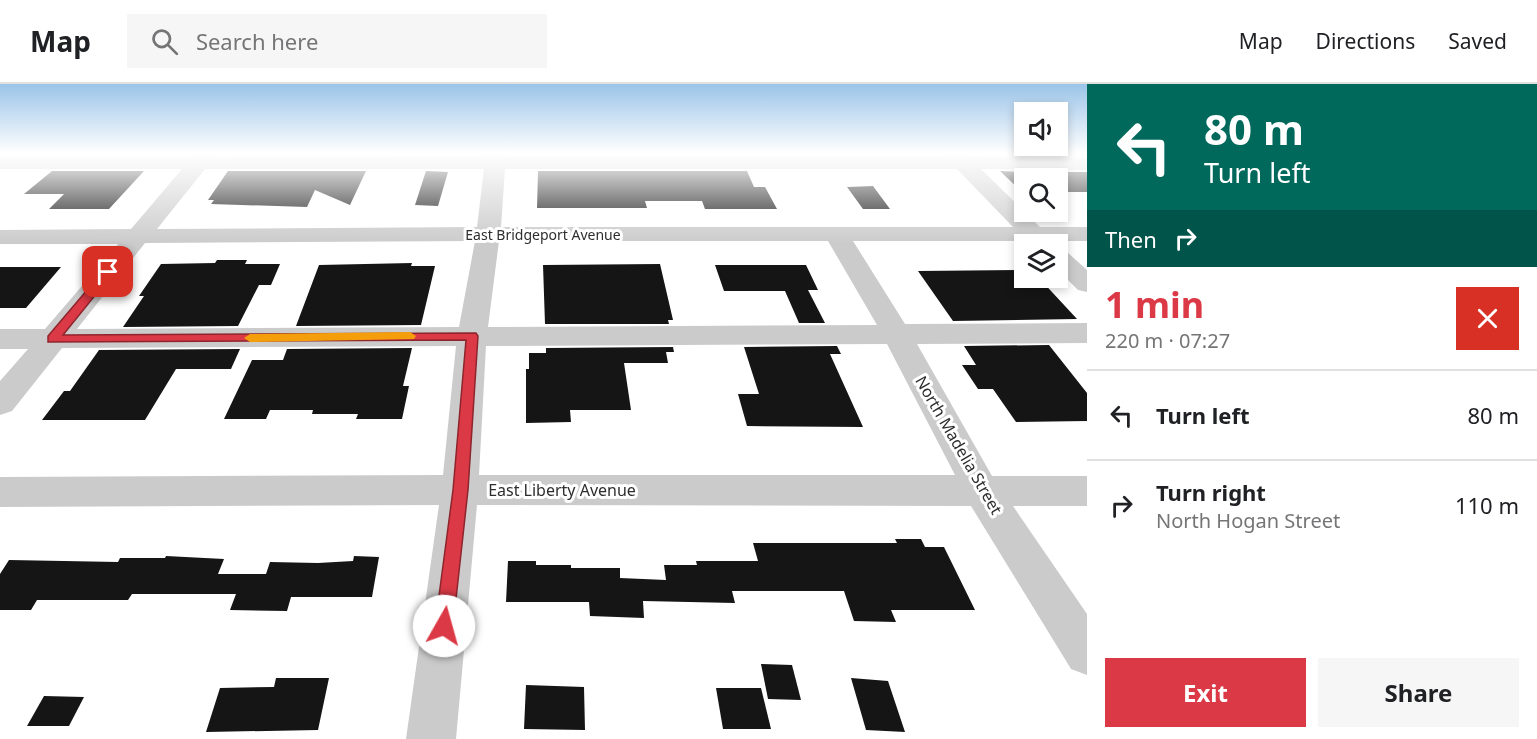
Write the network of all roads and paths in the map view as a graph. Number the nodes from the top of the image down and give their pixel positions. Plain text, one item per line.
1 (182, 184) edge
2 (493, 184) edge
3 (984, 184) edge
4 (488, 234) junction
5 (836, 234) junction
6 (1034, 234) edge
7 (1087, 234) edge
8 (1068, 236) edge
9 (0, 237) edge
10 (136, 238) junction
11 (1014, 238) edge
12 (1068, 266) edge
13 (1087, 284) edge
14 (896, 333) junction
15 (1087, 333) edge
16 (472, 336) junction
17 (0, 339) edge
18 (53, 339) junction
19 (0, 403) edge
20 (460, 490) junction
21 (1087, 491) edge
22 (0, 492) edge
23 (983, 493) junction
24 (1087, 653) edge
25 (431, 739) edge

1 - 10 street
2 - 4 street
3 - 6 street
4 - 5 street, East Bridgeport Avenue
4 - 10 street, East Bridgeport Avenue
4 - 16 street
5 - 11 street, East Bridgeport Avenue
5 - 14 street, North Madelia Street
7 - 8 street, East Bridgeport Avenue
9 - 10 street, East Bridgeport Avenue
10 - 18 street
12 - 13 street
14 - 15 street
14 - 16 street
14 - 23 street, North Madelia Street
16 - 18 street
16 - 20 street
17 - 18 street
18 - 19 street
20 - 22 street, East Liberty Avenue
20 - 23 street, East Liberty Avenue
20 - 25 street
21 - 23 street, East Liberty Avenue
23 - 24 street, North Madelia Street

